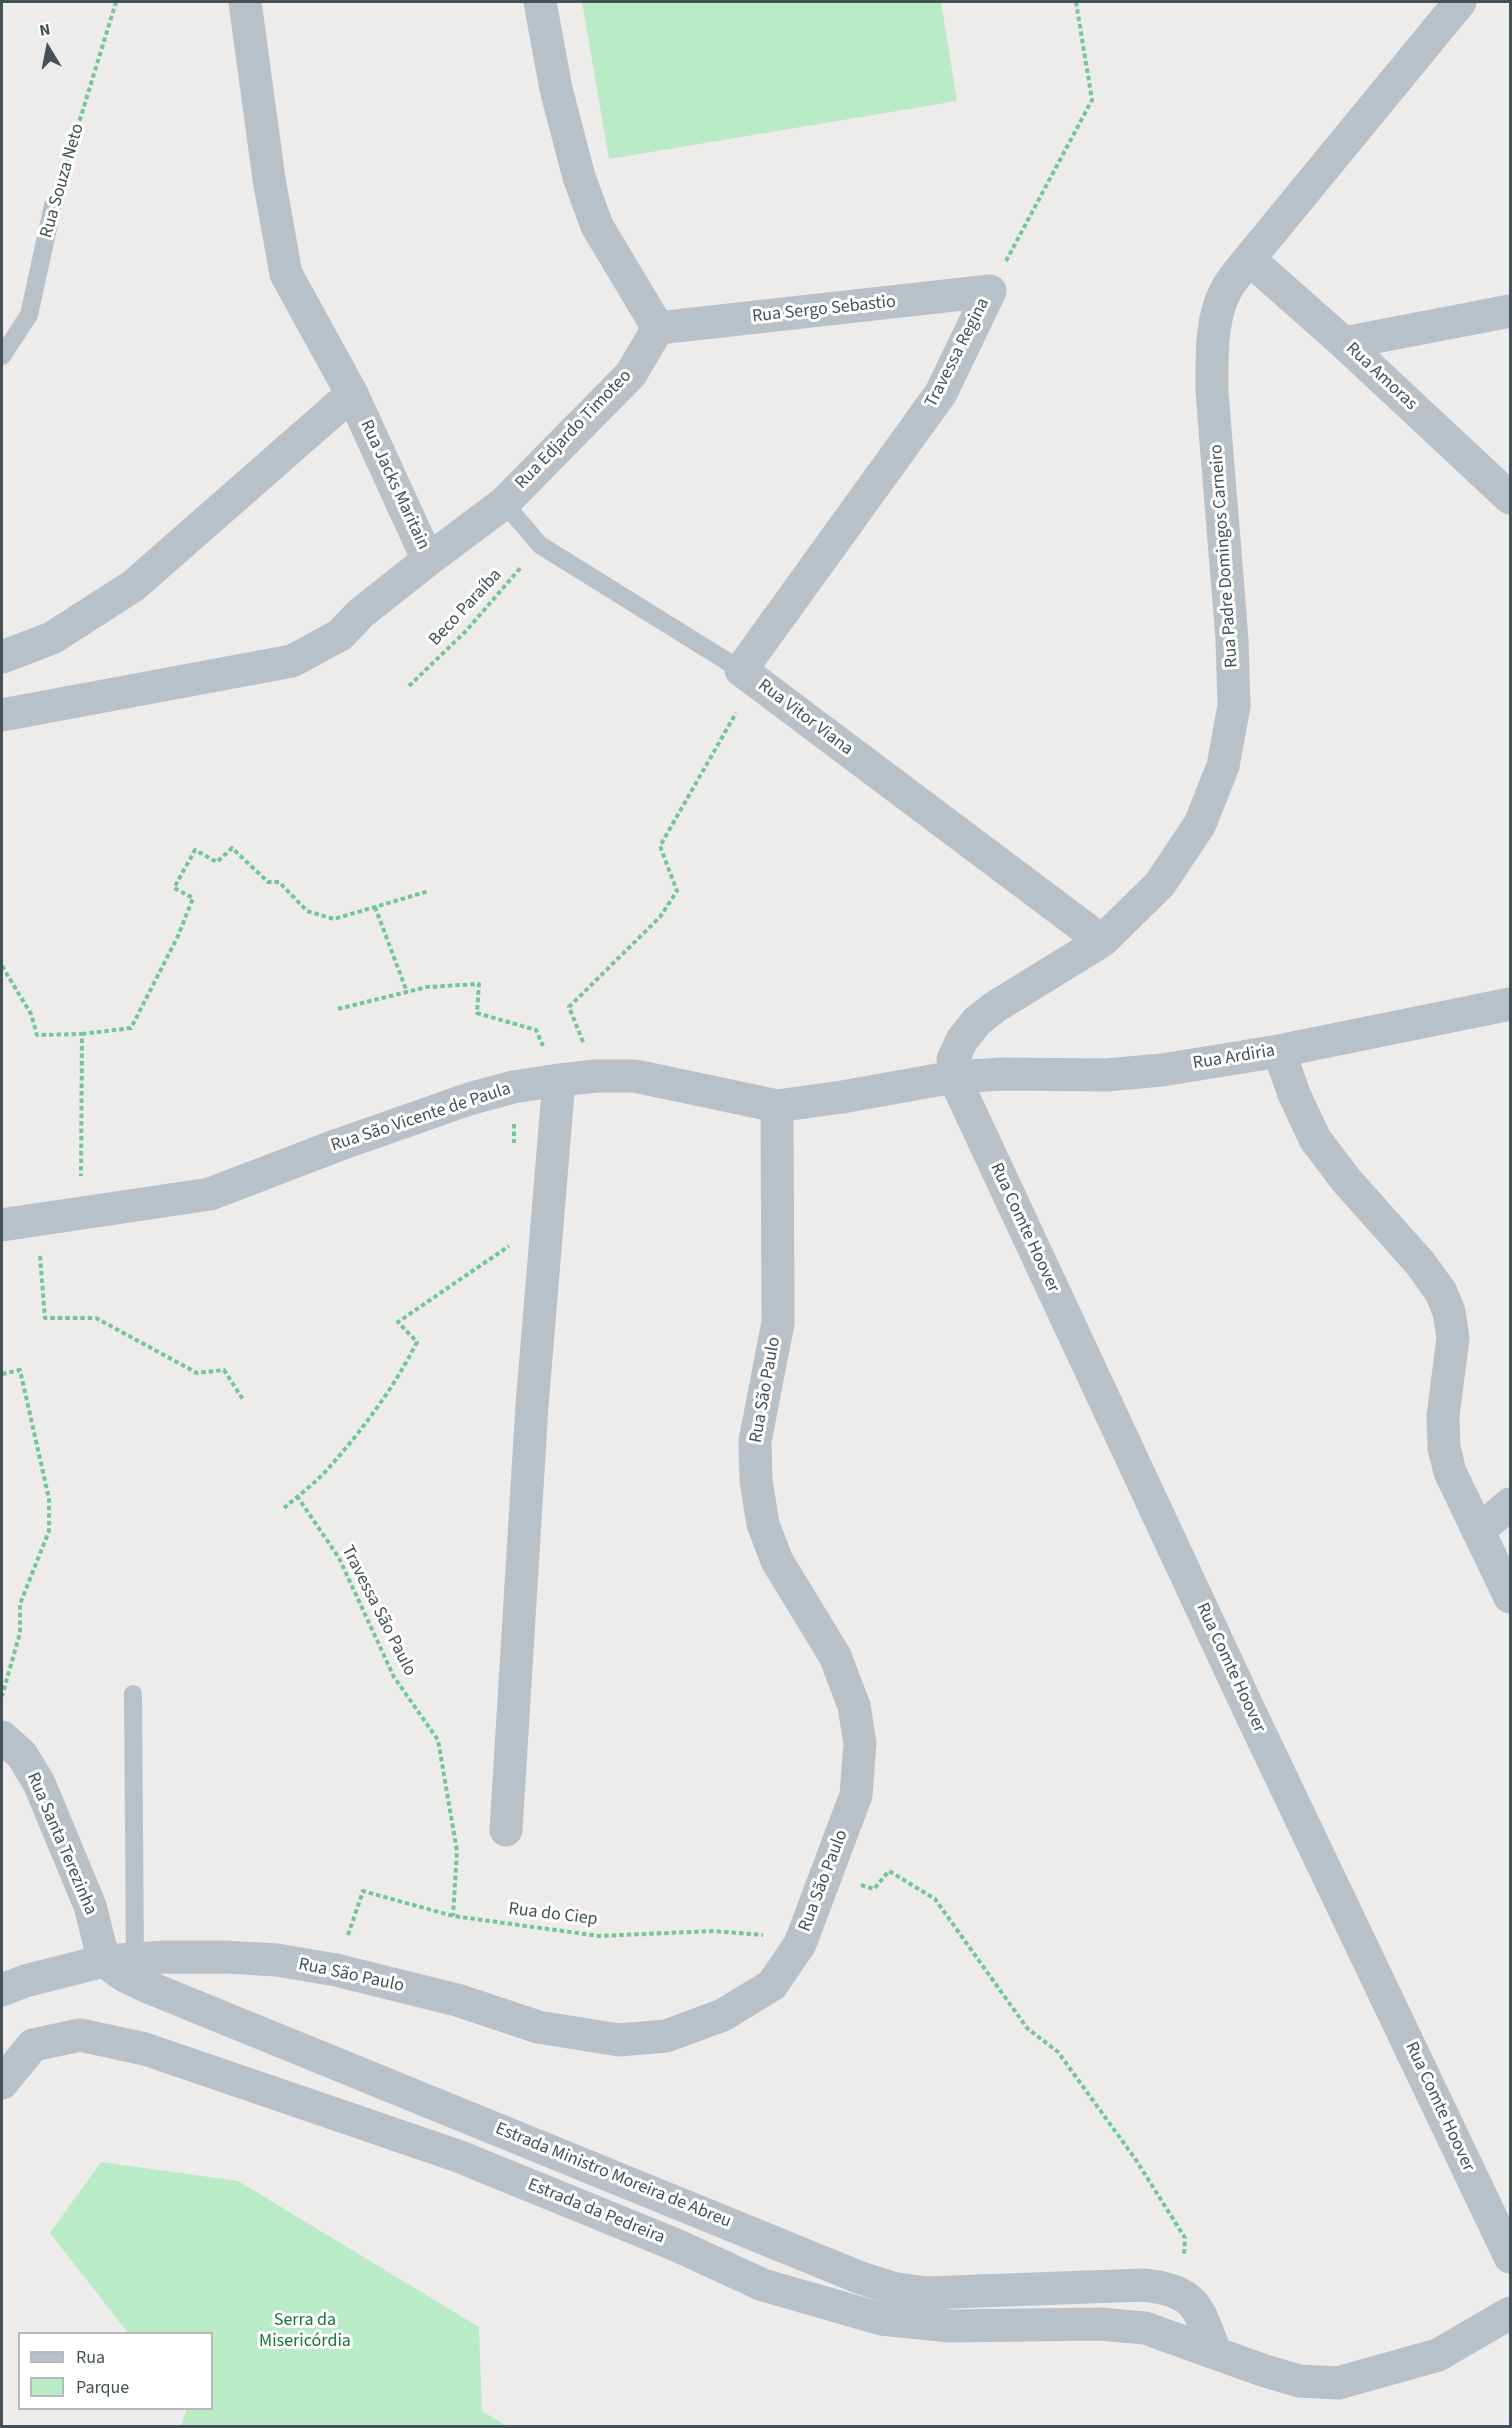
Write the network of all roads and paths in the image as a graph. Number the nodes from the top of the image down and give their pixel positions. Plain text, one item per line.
1 (116, 2) edge
2 (245, 2) edge
3 (540, 2) edge
4 (1076, 2) edge
5 (1460, 2) edge
6 (53, 205) joint
7 (1248, 259) junction
8 (990, 291) junction
9 (1510, 311) edge
10 (658, 328) junction
11 (1344, 343) junction
12 (2, 356) edge
13 (352, 394) junction
14 (1510, 498) edge
15 (504, 503) junction
16 (540, 545) junction
17 (428, 560) junction
18 (2, 657) edge
19 (748, 676) junction
20 (409, 686) dead end
21 (2, 715) edge
22 (429, 891) dead end
23 (375, 907) junction
24 (1102, 941) junction
25 (2, 966) edge
26 (407, 992) junction
27 (1510, 1004) edge
28 (338, 1009) dead end
29 (82, 1034) junction
30 (1279, 1051) junction
31 (596, 1076) junction
32 (954, 1077) junction
33 (559, 1080) junction
34 (513, 1087) junction
35 (777, 1106) junction
36 (514, 1146) dead end
37 (81, 1187) dead end
38 (36, 1220) junction
39 (2, 1225) edge
40 (516, 1241) dead end
41 (2, 1374) edge
42 (244, 1401) dead end
43 (297, 1496) junction
44 (1510, 1504) edge
45 (284, 1508) dead end
46 (1478, 1531) junction
47 (1510, 1597) edge
48 (133, 1694) dead end
49 (2, 1696) edge
50 (2, 1737) edge
51 (506, 1830) dead end
52 (826, 1875) junction
53 (453, 1916) junction
54 (764, 1935) dead end
55 (119, 1960) junction
56 (336, 1970) junction
57 (2, 1990) edge
58 (2, 2083) edge
59 (1510, 2257) edge
60 (1182, 2293) junction
61 (1510, 2313) edge
62 (1215, 2352) junction

1 - 6 path, Rua Souza Neto
2 - 13 street, Rua Jacks Maritain
3 - 10 street
4 - 8 path, Travessa Regina
5 - 7 street, Rua Padre Domingos Carneiro
6 - 12 lane, Rua Souza Neto
7 - 11 street, Rua Amoras
7 - 24 street, Rua Padre Domingos Carneiro
8 - 10 street, Rua Sergo Sebastio
8 - 19 street, Travessa Regina
9 - 11 street
10 - 15 street, Rua Edjardo Timoteo
11 - 14 street, Rua Amoras
13 - 17 street, Rua Jacks Maritain
13 - 18 street
15 - 16 lane, Rua Vitor Viana
15 - 17 street, Rua Edjardo Timoteo
16 - 19 lane, Rua Vitor Viana
16 - 20 path, Beco Paraíba
17 - 21 street, Rua Jacks Maritain
19 - 24 street, Rua Vitor Viana
19 - 31 path
22 - 23 path
23 - 26 path
23 - 29 path
24 - 32 street, Rua Padre Domingos Carneiro
25 - 29 path
26 - 28 path
26 - 33 path
27 - 30 street, Rua Ardiria
29 - 37 path
30 - 32 street, Rua Ardiria
30 - 46 street
31 - 33 street, Rua São Vicente de Paula
31 - 35 street, Rua São Vicente de Paula
32 - 35 street, Rua São Vicente de Paula
32 - 59 street, Rua Comte Hoover
33 - 34 street, Rua São Vicente de Paula
33 - 51 street
34 - 36 path
34 - 38 street, Rua São Vicente de Paula
35 - 52 street, Rua São Paulo
38 - 39 street, Rua São Vicente de Paula
38 - 42 path
40 - 43 path
41 - 49 path
43 - 45 path
43 - 53 path, Travessa São Paulo
44 - 46 street
46 - 47 street
48 - 55 lane
50 - 55 street, Rua Santa Terezinha
52 - 56 street, Rua São Paulo
52 - 60 path
53 - 54 path, Rua do Ciep
53 - 56 path, Rua do Ciep
55 - 56 street, Rua São Paulo
55 - 57 street
55 - 60 street, Estrada Ministro Moreira de Abreu
58 - 62 street, Estrada da Pedreira
60 - 62 street
61 - 62 street, Estrada da Pedreira

